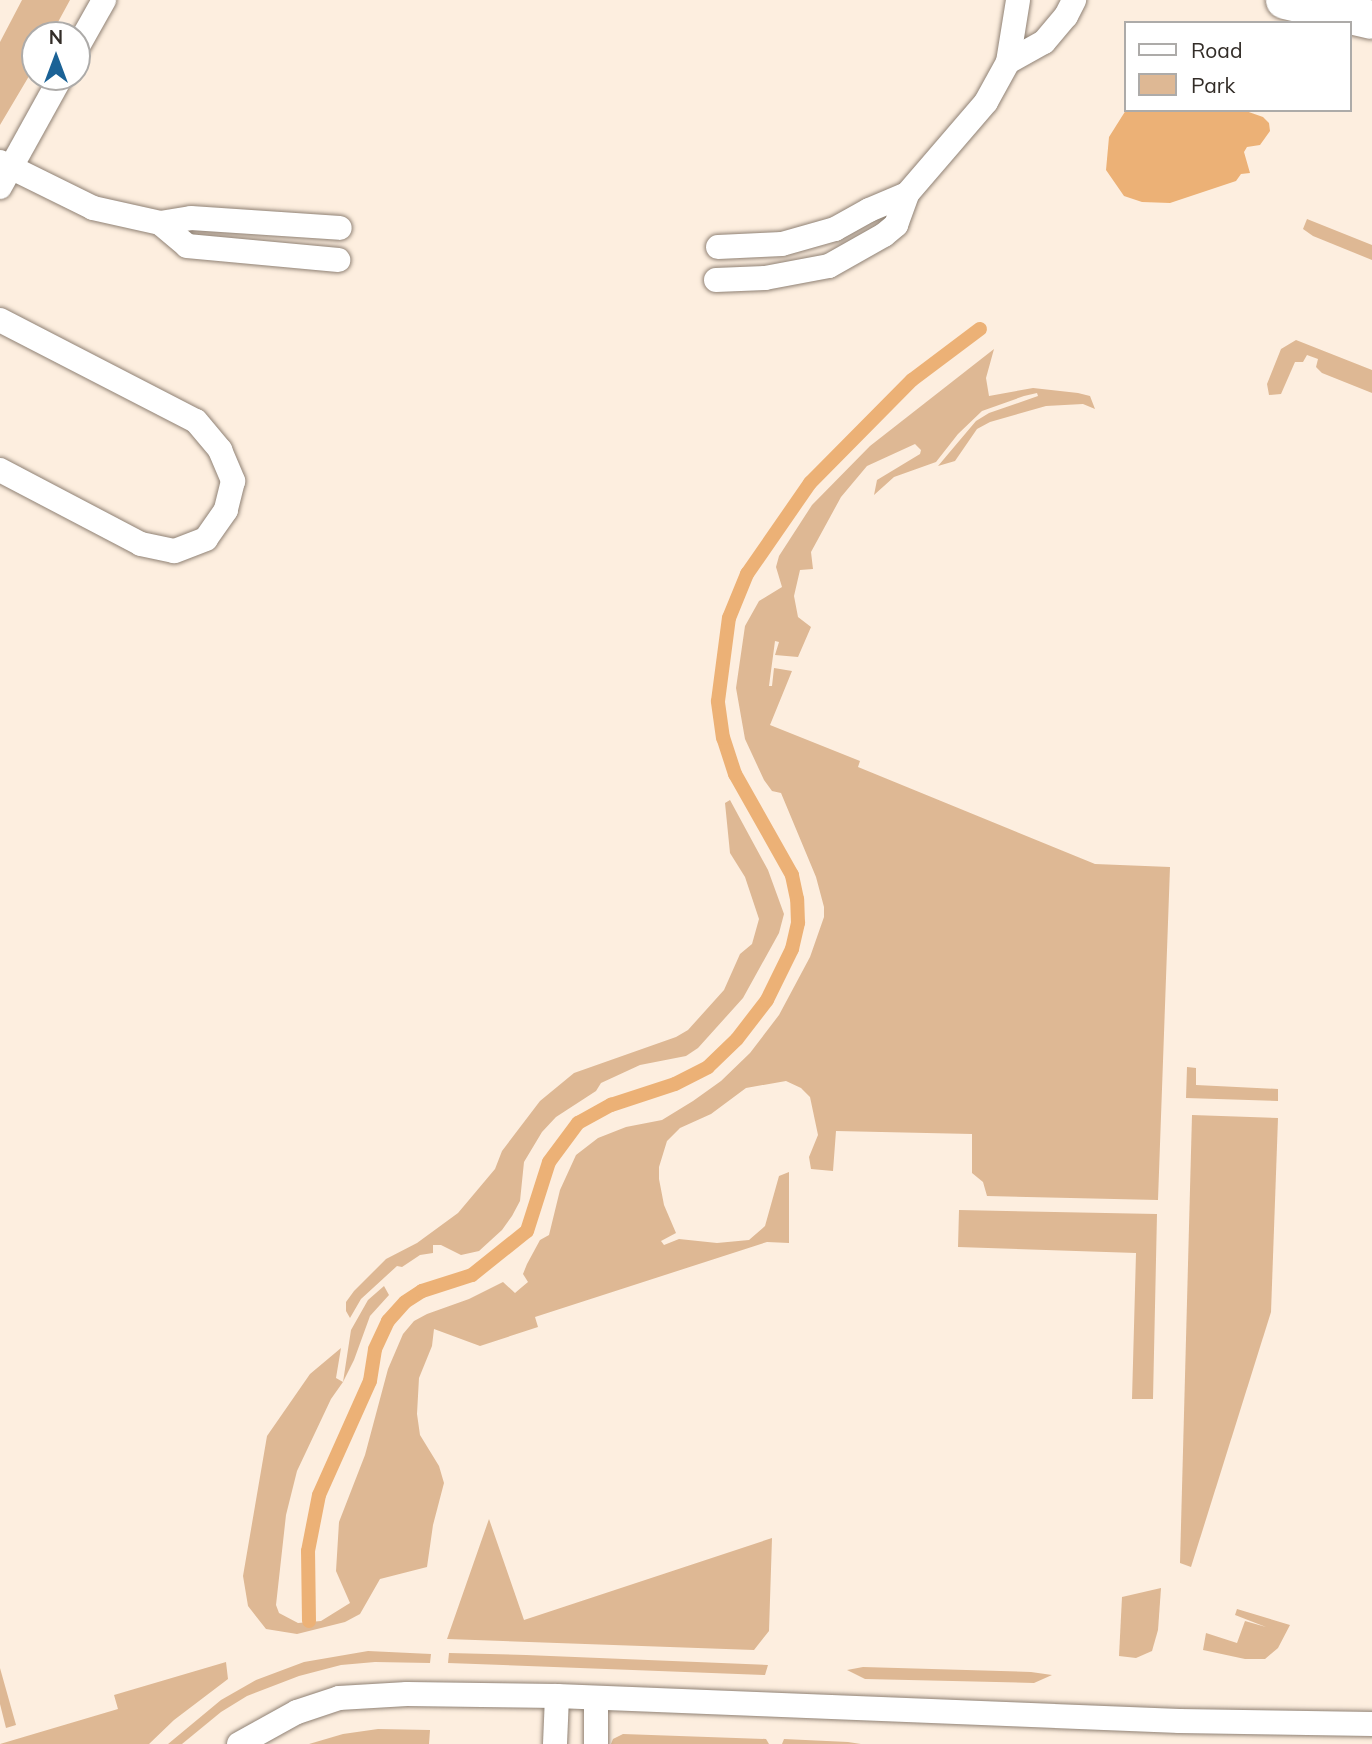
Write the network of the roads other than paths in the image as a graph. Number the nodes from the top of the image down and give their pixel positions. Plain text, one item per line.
1 (104, 0) edge
2 (1017, 0) edge
3 (1074, 0) edge
4 (1285, 0) edge
5 (1372, 20) edge
6 (91, 23) edge
7 (1008, 62) junction
8 (52, 91) edge
9 (3, 172) edge
10 (908, 194) junction
11 (160, 223) junction
12 (340, 228) dead end
13 (718, 247) dead end
14 (338, 260) dead end
15 (716, 280) dead end
16 (0, 320) edge
17 (0, 470) edge
18 (557, 1696) junction
19 (596, 1698) junction
20 (1372, 1724) edge
21 (239, 1744) edge
22 (555, 1744) edge
23 (596, 1744) edge

1 - 6 lane
2 - 7 lane
3 - 7 lane
4 - 5 main road
7 - 10 lane
8 - 9 lane
9 - 11 lane
10 - 13 lane
10 - 15 lane
11 - 12 lane
11 - 14 lane
16 - 17 lane
18 - 19 lane
18 - 21 lane
18 - 22 lane
19 - 20 lane
19 - 23 lane

